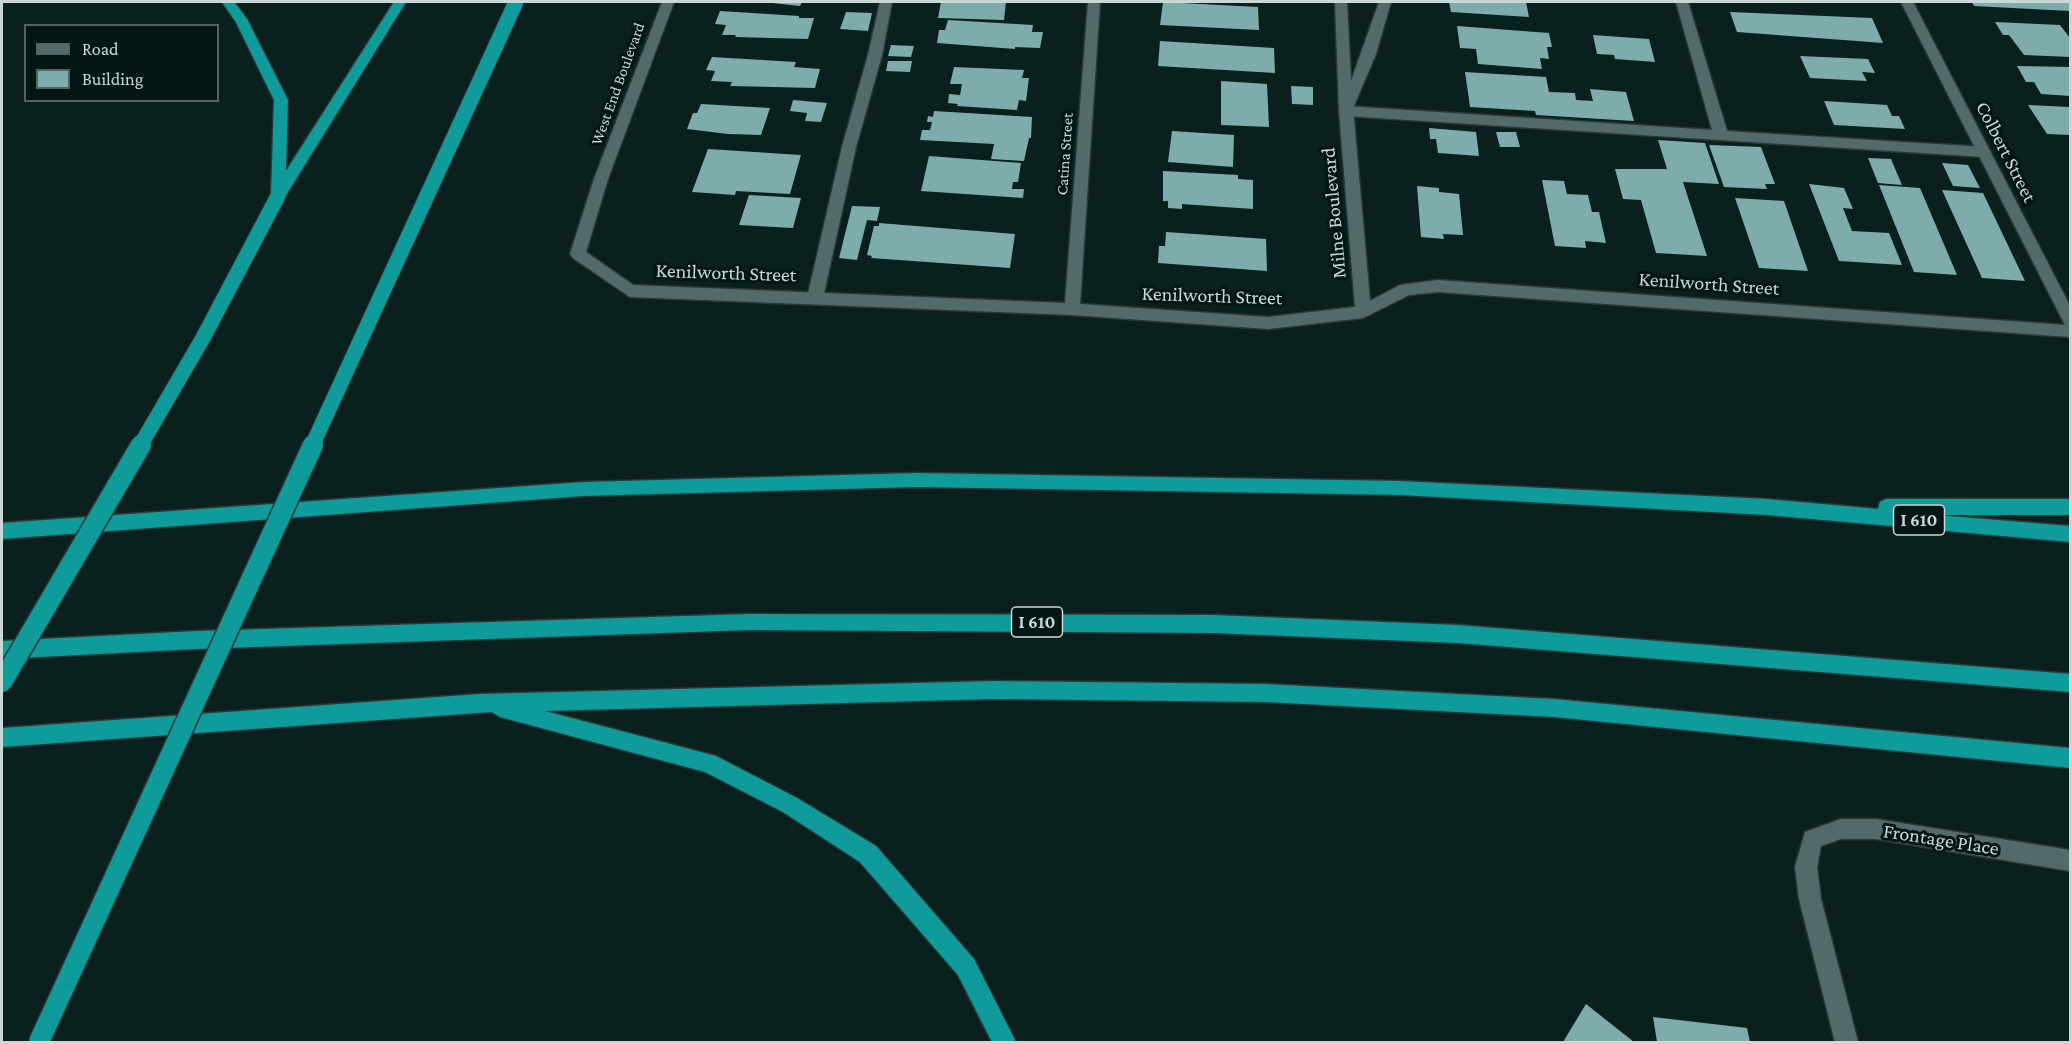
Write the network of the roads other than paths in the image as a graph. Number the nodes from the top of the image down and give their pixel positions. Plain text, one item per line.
1 (228, 2) edge
2 (400, 2) edge
3 (516, 2) edge
4 (668, 2) edge
5 (886, 2) edge
6 (1094, 2) edge
7 (1341, 2) edge
8 (1385, 2) edge
9 (1682, 2) edge
10 (1906, 2) edge
11 (1346, 111) junction
12 (1721, 135) junction
13 (1984, 152) junction
14 (602, 179) joint
15 (278, 196) junction
16 (815, 298) junction
17 (1072, 309) junction
18 (1363, 312) junction
19 (2070, 320) edge
20 (2070, 331) edge
21 (1767, 507) junction
22 (2070, 507) edge
23 (2, 531) edge
24 (2070, 534) edge
25 (2, 650) edge
26 (2, 682) edge
27 (2070, 683) edge
28 (480, 703) junction
29 (2, 738) edge
30 (2070, 758) edge
31 (2070, 861) edge
32 (39, 1042) edge
33 (1004, 1042) edge
34 (1846, 1042) edge

1 - 15 highway
2 - 15 highway
3 - 32 highway, bridge
4 - 14 street, West End Boulevard
5 - 16 street
6 - 17 street, Catina Street
7 - 11 street, Milne Boulevard
8 - 11 street, Milne Boulevard
9 - 12 street
10 - 13 street, Colbert Street
11 - 12 street
11 - 18 street, Milne Boulevard
12 - 13 street
13 - 19 street, Colbert Street
14 - 16 street, Kenilworth Street
15 - 26 highway, bridge
16 - 17 street, Kenilworth Street
17 - 18 street, Kenilworth Street
18 - 20 street, Kenilworth Street
21 - 22 highway
21 - 23 highway, I 610
21 - 24 highway, I 610
25 - 27 highway, I 610
28 - 29 highway
28 - 30 highway
28 - 33 highway
31 - 34 street, Frontage Place

